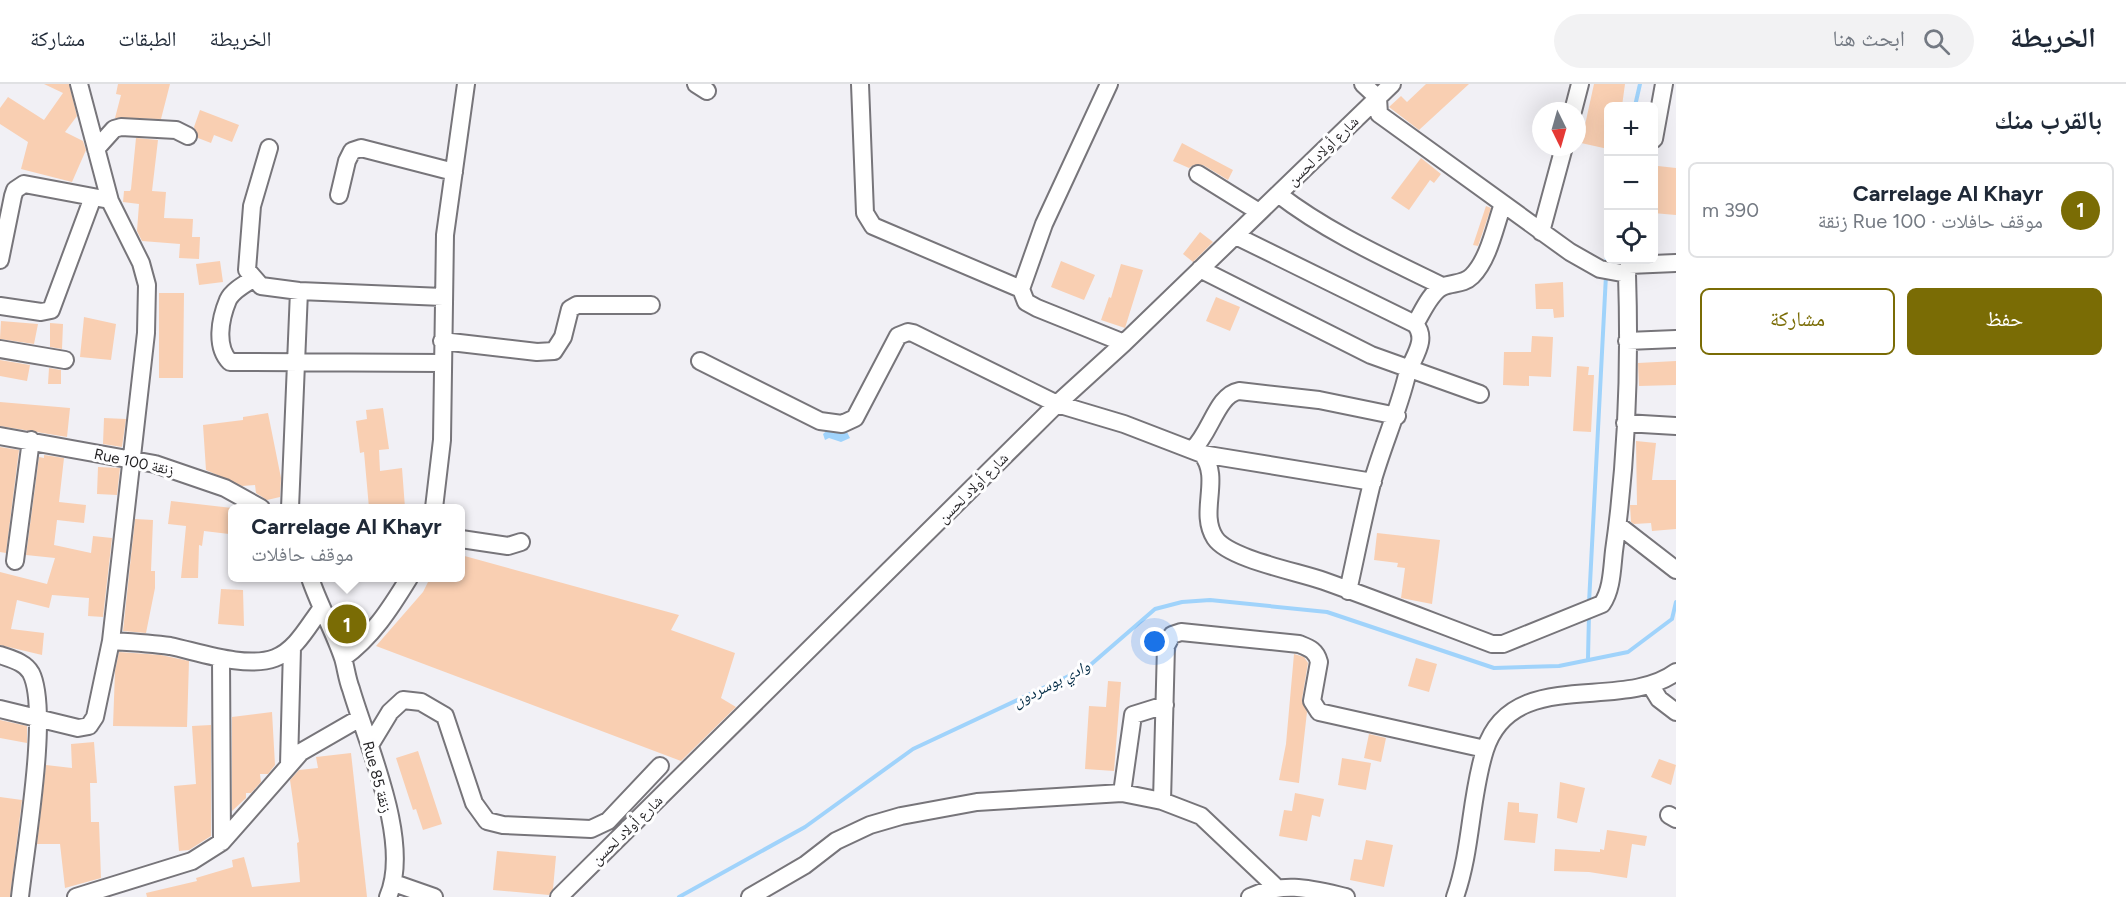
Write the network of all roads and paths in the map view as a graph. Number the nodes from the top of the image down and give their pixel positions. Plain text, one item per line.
1 (79, 84) edge
2 (466, 84) edge
3 (860, 84) edge
4 (1109, 84) edge
5 (1364, 84) edge
6 (1392, 84) edge
7 (1580, 84) edge
8 (1664, 84) edge
9 (1377, 98) junction
10 (1575, 102) edge
11 (1658, 114) edge
12 (188, 136) dead end
13 (269, 148) dead end
14 (96, 149) junction
15 (1562, 156) edge
16 (454, 172) junction
17 (1198, 174) dead end
18 (1278, 194) junction
19 (339, 195) dead end
20 (93, 197) junction
21 (110, 201) junction
22 (1503, 204) junction
23 (1259, 212) junction
24 (1541, 232) junction
25 (1236, 236) junction
26 (0, 260) edge
27 (1676, 263) edge
28 (1620, 268) edge
29 (1200, 270) junction
30 (254, 279) junction
31 (1442, 286) junction
32 (1021, 289) junction
33 (299, 291) junction
34 (442, 297) junction
35 (651, 305) dead end
36 (0, 306) edge
37 (1415, 324) junction
38 (1676, 339) edge
39 (442, 341) junction
40 (1628, 341) junction
41 (1124, 343) junction
42 (0, 349) edge
43 (65, 360) dead end
44 (700, 361) dead end
45 (296, 362) junction
46 (443, 363) junction
47 (1409, 370) junction
48 (1480, 394) dead end
49 (1057, 404) junction
50 (1397, 416) junction
51 (1625, 423) junction
52 (1676, 426) edge
53 (0, 436) edge
54 (31, 440) junction
55 (1198, 452) junction
56 (131, 461) junction
57 (1373, 482) junction
58 (254, 504) edge
59 (290, 504) edge
60 (435, 504) edge
61 (1618, 525) junction
62 (465, 540) edge
63 (521, 542) dead end
64 (15, 561) dead end
65 (1671, 565) edge
66 (311, 582) edge
67 (406, 582) edge
68 (1348, 591) junction
69 (321, 609) junction
70 (111, 641) junction
71 (292, 648) junction
72 (0, 655) edge
73 (221, 658) junction
74 (343, 658) junction
75 (1676, 672) edge
76 (1651, 686) junction
77 (1165, 705) junction
78 (0, 709) edge
79 (1676, 712) edge
80 (360, 718) junction
81 (39, 720) junction
82 (370, 745) junction
83 (1485, 749) junction
84 (289, 765) junction
85 (660, 766) dead end
86 (1122, 793) junction
87 (1162, 801) junction
88 (222, 842) junction
89 (1276, 887) junction
90 (391, 890) edge
91 (20, 897) edge
92 (76, 897) edge
93 (434, 897) edge
94 (559, 897) edge
95 (750, 897) edge
96 (1250, 897) edge
97 (1346, 897) edge
98 (1455, 897) edge

1 - 14 street
2 - 16 street
3 - 32 street
4 - 32 street
5 - 9 street
6 - 9 street, شارع أولاد لحسن
7 - 10 street
8 - 11 street
9 - 18 street, شارع أولاد لحسن
9 - 22 street
12 - 14 street
13 - 30 street
14 - 21 street
15 - 24 street
16 - 19 street
16 - 34 street
17 - 23 street
18 - 23 street, شارع أولاد لحسن
18 - 31 street
20 - 21 street
20 - 26 street
20 - 36 street
21 - 56 street
22 - 24 street
22 - 31 street
23 - 25 street, شارع أولاد لحسن
24 - 28 street
25 - 29 street, شارع أولاد لحسن
25 - 37 street
27 - 28 street
28 - 40 street
29 - 41 street, شارع أولاد لحسن
29 - 47 street
30 - 33 street
30 - 45 street
31 - 37 street
32 - 41 street
33 - 34 street
33 - 45 street
34 - 39 street
35 - 39 street
37 - 47 street
38 - 40 street
39 - 46 street
40 - 51 street
41 - 49 street, شارع أولاد لحسن
42 - 43 street
44 - 49 street
45 - 46 street
45 - 59 street
46 - 60 street
47 - 48 street
47 - 50 street
49 - 55 street
49 - 94 street, شارع أولاد لحسن
50 - 55 street
50 - 57 street
51 - 52 street
51 - 61 street
53 - 54 street, Rue 100 زنقة
54 - 56 street, Rue 100 زنقة
54 - 64 street
55 - 57 street
55 - 68 street
56 - 58 street, Rue 100 زنقة
56 - 70 street
57 - 68 street
61 - 65 street
61 - 68 street
62 - 63 street
66 - 69 street
67 - 74 street
69 - 71 street
69 - 74 street
70 - 73 street
70 - 81 street
71 - 73 street
71 - 84 street
72 - 81 street
73 - 88 street
74 - 80 street, Rue 85 زنقة
75 - 76 street
76 - 79 street
76 - 83 street
77 - 83 street
77 - 86 street
77 - 87 street
78 - 81 street
80 - 82 street, Rue 85 زنقة
80 - 84 street
81 - 91 street
82 - 85 street
82 - 90 street, Rue 85 زنقة
83 - 98 street
84 - 88 street
86 - 87 street
86 - 95 street
87 - 89 street
88 - 92 street
89 - 96 street
89 - 97 street
90 - 93 street

